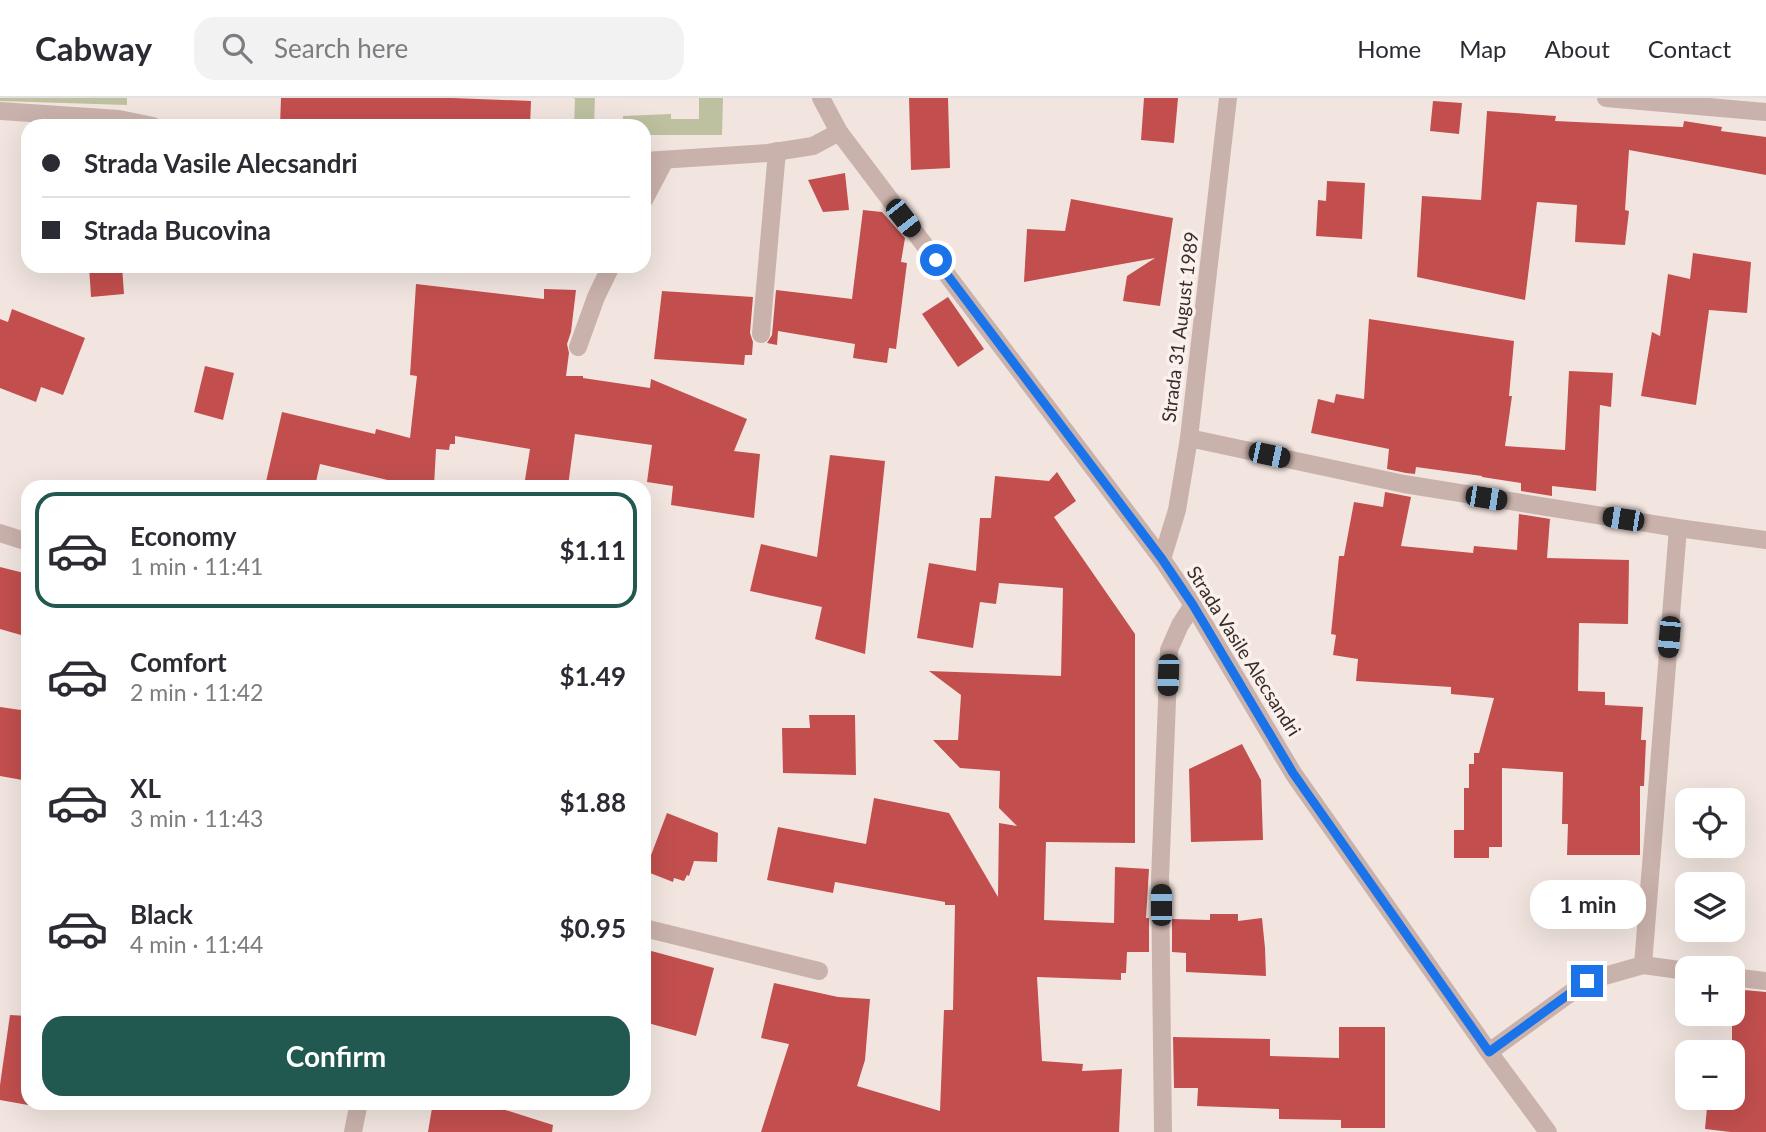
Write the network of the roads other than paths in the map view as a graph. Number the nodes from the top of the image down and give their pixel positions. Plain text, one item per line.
1 (821, 98) edge
2 (1228, 98) edge
3 (1606, 98) edge
4 (0, 111) edge
5 (1766, 112) edge
6 (119, 119) edge
7 (839, 132) junction
8 (777, 151) junction
9 (665, 160) junction
10 (651, 161) edge
11 (651, 187) edge
12 (608, 273) edge
13 (761, 334) dead end
14 (578, 347) dead end
15 (1189, 438) junction
16 (1678, 528) junction
17 (0, 533) edge
18 (21, 540) edge
19 (1766, 540) edge
20 (1162, 559) junction
21 (1193, 605) junction
22 (651, 930) edge
23 (1643, 965) junction
24 (1675, 969) edge
25 (819, 971) dead end
26 (1745, 979) edge
27 (1766, 981) edge
28 (1489, 1052) junction
29 (357, 1110) edge
30 (353, 1132) edge
31 (1163, 1132) edge
32 (1548, 1132) edge

1 - 7 street, Strada Vasile Alecsandri
2 - 15 street, Strada 31 August 1989
3 - 5 street
4 - 6 street
7 - 8 street
7 - 20 street, Strada Vasile Alecsandri
8 - 9 street
8 - 13 street
9 - 10 street
9 - 11 street
12 - 14 street
15 - 16 street
15 - 20 street, Strada 31 August 1989
16 - 19 street
16 - 23 street
17 - 18 street
20 - 21 street, Strada Vasile Alecsandri
21 - 28 street, Strada Vasile Alecsandri
21 - 31 street
22 - 25 street
23 - 24 street
23 - 28 street
26 - 27 street
28 - 32 street, Strada Vasile Alecsandri
29 - 30 street

